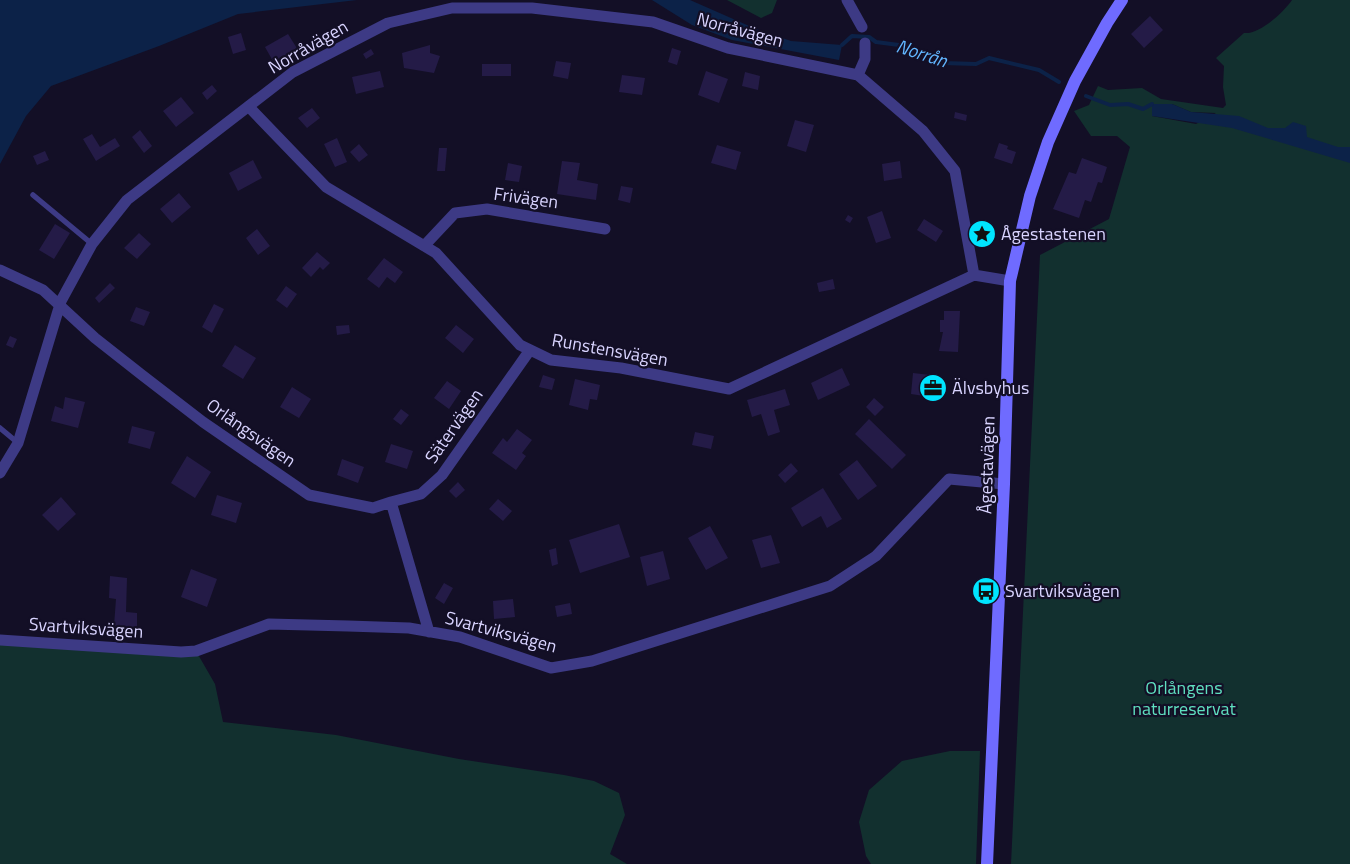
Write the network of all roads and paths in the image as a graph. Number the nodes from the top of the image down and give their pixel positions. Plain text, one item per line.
1 (847, 0) edge
2 (1122, 0) edge
3 (862, 27) dead end
4 (865, 42) dead end
5 (858, 75) junction
6 (248, 107) junction
7 (33, 195) dead end
8 (606, 229) dead end
9 (92, 244) junction
10 (424, 246) junction
11 (0, 270) edge
12 (974, 275) junction
13 (1010, 281) junction
14 (60, 304) junction
15 (530, 350) junction
16 (0, 428) edge
17 (18, 443) junction
18 (0, 473) edge
19 (1004, 484) junction
20 (391, 502) junction
21 (429, 632) junction
22 (0, 640) edge
23 (987, 864) edge

1 - 3 street
2 - 13 main road, Ågestavägen
4 - 5 street
5 - 6 street, Norråvägen
5 - 12 street, Norråvägen
6 - 9 street, Norråvägen
6 - 10 street, Runstensvägen
7 - 9 lane
8 - 10 street, Frivägen
9 - 14 street, Norråvägen
10 - 15 street, Runstensvägen
11 - 14 street, Orlångsvägen
12 - 13 street
12 - 15 street, Runstensvägen
13 - 19 main road, Ågestavägen
14 - 17 street, Norråvägen
14 - 20 street, Orlångsvägen
15 - 20 street, Sätervägen
16 - 17 lane
17 - 18 street, Norråvägen
19 - 21 street, Svartviksvägen
19 - 23 main road, Ågestavägen
20 - 21 street
21 - 22 street, Svartviksvägen

